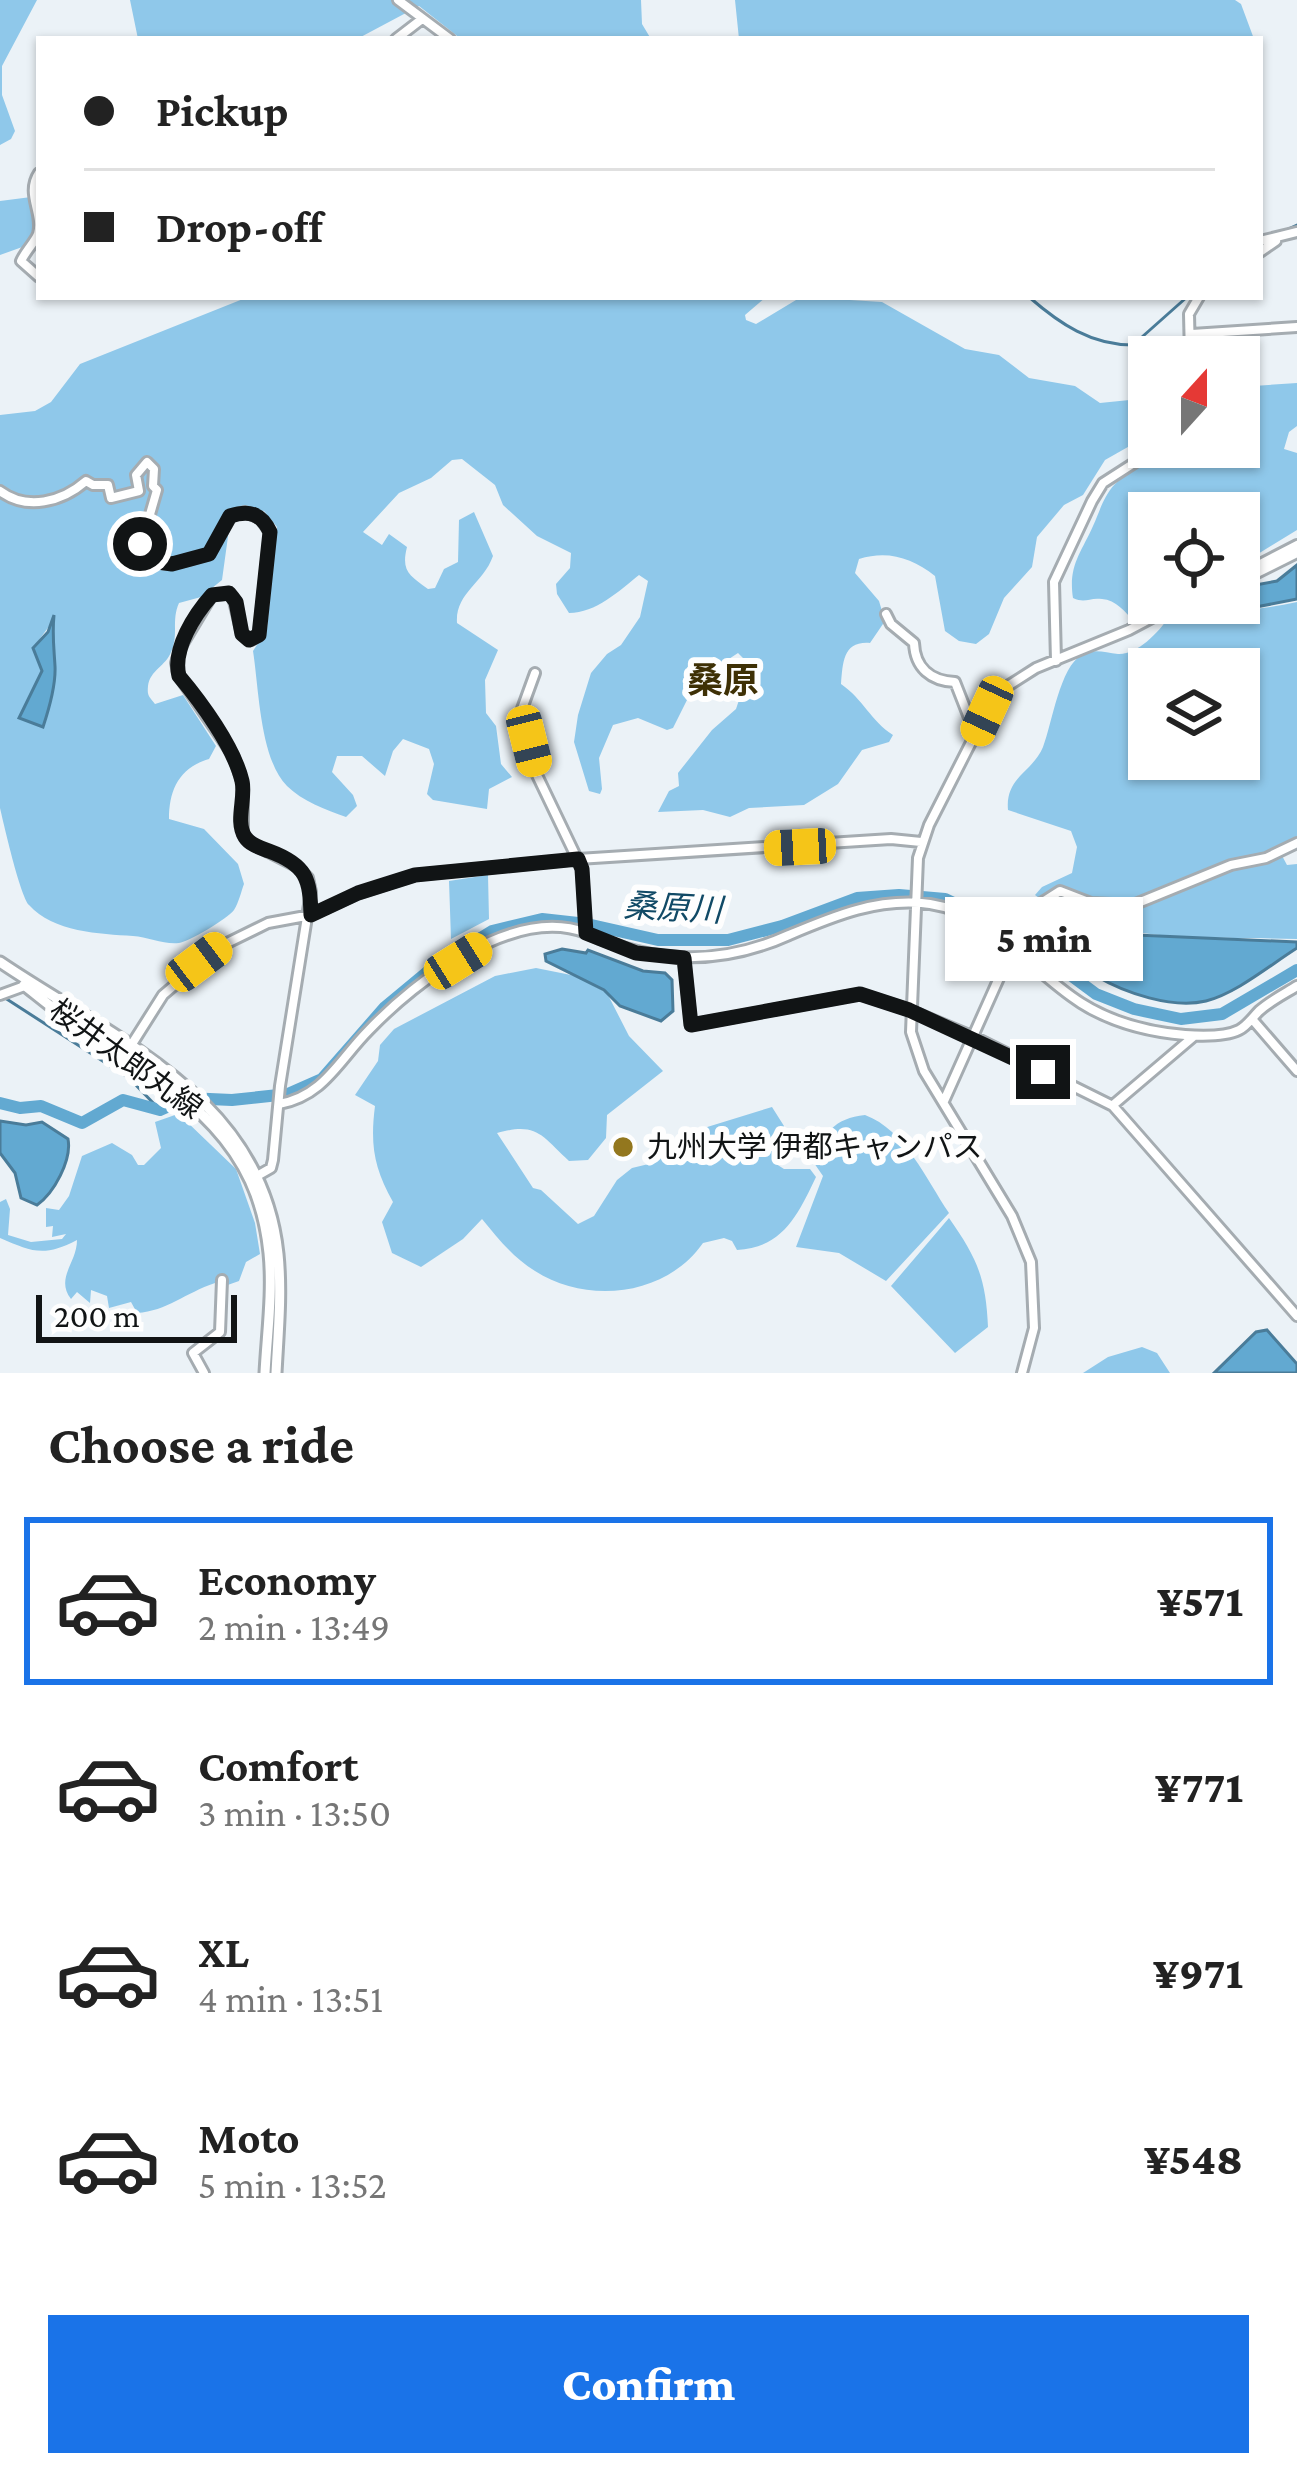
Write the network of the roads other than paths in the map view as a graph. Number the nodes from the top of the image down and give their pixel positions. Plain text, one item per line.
1 (398, 0) edge
2 (422, 19) junction
3 (400, 36) edge
4 (445, 36) edge
5 (36, 176) edge
6 (36, 220) edge
7 (1297, 232) edge
8 (36, 237) edge
9 (1279, 238) junction
10 (1263, 240) edge
11 (1263, 251) edge
12 (36, 274) edge
13 (1197, 300) edge
14 (1297, 327) edge
15 (1192, 334) joint
16 (1128, 467) edge
17 (0, 491) edge
18 (1297, 549) edge
19 (1260, 568) edge
20 (886, 614) dead end
21 (1141, 624) edge
22 (1056, 662) junction
23 (535, 673) dead end
24 (976, 735) junction
25 (921, 842) junction
26 (1297, 843) edge
27 (578, 859) junction
28 (913, 902) junction
29 (311, 915) junction
30 (586, 931) junction
31 (1000, 936) junction
32 (1012, 949) junction
33 (684, 958) junction
34 (0, 965) edge
35 (29, 985) junction
36 (1297, 986) edge
37 (0, 995) edge
38 (909, 1010) junction
39 (1252, 1019) junction
40 (1194, 1036) junction
41 (974, 1037) junction
42 (128, 1050) junction
43 (1297, 1070) edge
44 (183, 1088) junction
45 (279, 1102) junction
46 (944, 1103) junction
47 (1113, 1106) junction
48 (257, 1176) junction
49 (222, 1280) dead end
50 (1297, 1316) edge
51 (204, 1373) edge
52 (265, 1373) edge
53 (276, 1373) edge
54 (1022, 1373) edge

1 - 2 street
2 - 3 street
2 - 4 street
5 - 6 street
7 - 9 street
8 - 12 street
9 - 10 street
9 - 11 street
13 - 15 street
14 - 15 street
16 - 22 street
17 - 29 street
18 - 19 street
20 - 24 street
21 - 22 street
22 - 24 street
23 - 27 street
24 - 25 street
25 - 27 street
25 - 28 street
26 - 31 street
27 - 29 street
27 - 30 street
28 - 31 street
28 - 33 street
28 - 38 street
29 - 42 street
29 - 45 street
30 - 33 street
30 - 45 street
31 - 32 street
32 - 40 street
32 - 41 street
33 - 38 street
34 - 35 main road, 桜井太郎丸線
35 - 37 street
35 - 42 main road, 桜井太郎丸線
36 - 39 street
38 - 41 street
38 - 46 street
39 - 40 street
39 - 43 street
40 - 47 street
41 - 46 street
41 - 47 street
42 - 44 main road, 桜井太郎丸線
44 - 48 main road, 桜井太郎丸線
44 - 52 main road, 桜井太郎丸線
45 - 48 street
46 - 54 street
47 - 50 street
48 - 53 main road, 桜井太郎丸線
49 - 51 street

